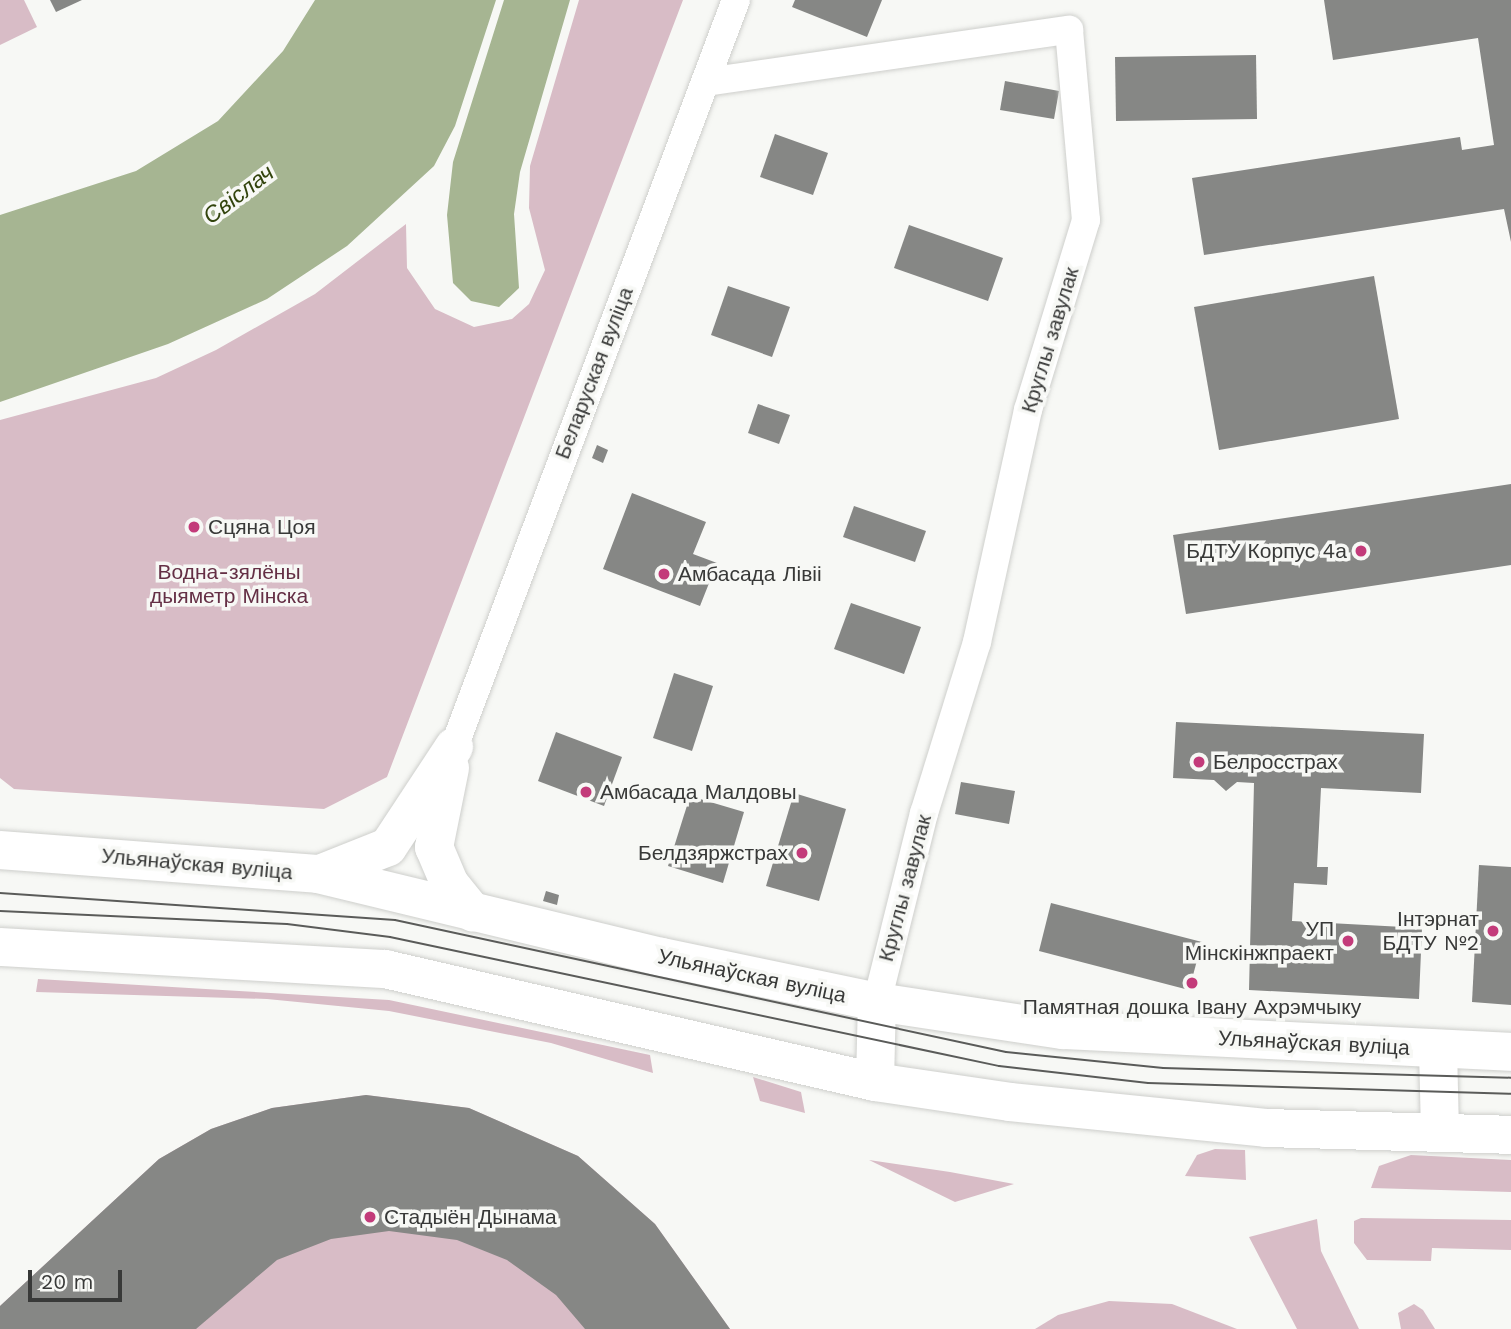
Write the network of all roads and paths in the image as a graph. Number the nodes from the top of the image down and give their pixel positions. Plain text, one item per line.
1 (736, 0) edge
2 (706, 82) junction
3 (454, 747) junction
4 (0, 850) edge
5 (318, 874) junction
6 (473, 913) junction
7 (0, 947) edge
8 (877, 1002) junction
9 (1438, 1049) junction
10 (1511, 1052) edge
11 (875, 1082) junction
12 (1440, 1132) junction
13 (1511, 1135) edge

1 - 2 street, Беларуская вуліца
2 - 3 street, Беларуская вуліца
2 - 8 street, Круглы завулак
3 - 5 main road
3 - 6 main road
4 - 5 main road, Ульянаўская вуліца
5 - 6 main road, Ульянаўская вуліца
6 - 8 main road, Ульянаўская вуліца
7 - 11 main road
8 - 9 main road, Ульянаўская вуліца
8 - 11 main road
9 - 10 main road, Ульянаўская вуліца
9 - 12 main road
11 - 12 main road
12 - 13 main road

